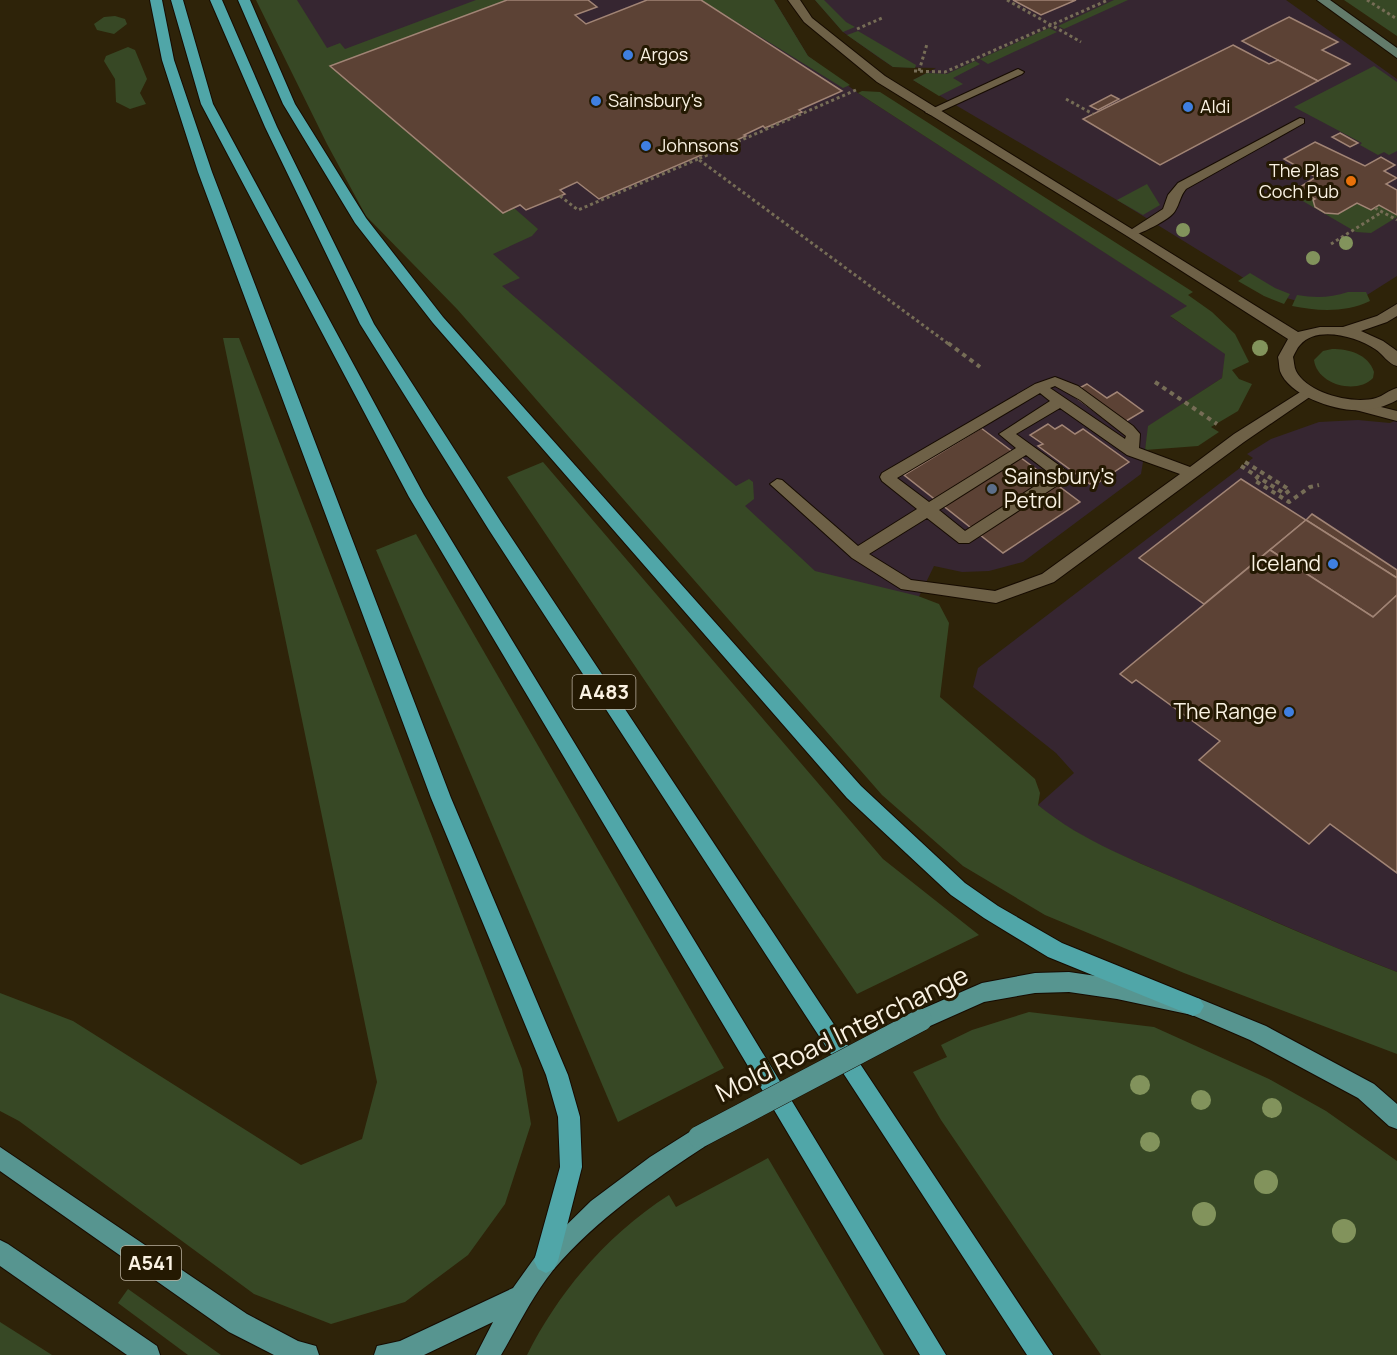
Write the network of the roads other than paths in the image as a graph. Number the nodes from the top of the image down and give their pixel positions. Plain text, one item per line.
1 (156, 0) edge
2 (177, 0) edge
3 (216, 0) edge
4 (244, 0) edge
5 (794, 0) edge
6 (1323, 0) edge
7 (1397, 54) edge
8 (1018, 72) dead end
9 (932, 112) junction
10 (1300, 121) dead end
11 (1132, 233) junction
12 (1397, 309) edge
13 (1344, 332) junction
14 (1297, 338) junction
15 (1397, 361) edge
16 (1040, 387) junction
17 (1310, 393) junction
18 (1397, 393) edge
19 (1059, 401) junction
20 (1357, 406) junction
21 (1397, 416) edge
22 (1026, 448) junction
23 (1132, 451) junction
24 (1191, 473) junction
25 (777, 483) dead end
26 (928, 510) junction
27 (857, 554) junction
28 (1193, 1006) junction
29 (1366, 1091) junction
30 (1397, 1105) edge
31 (1397, 1118) edge
32 (0, 1158) edge
33 (0, 1252) edge
34 (546, 1261) junction
35 (519, 1298) junction
36 (148, 1355) edge
37 (308, 1355) edge
38 (386, 1355) edge
39 (488, 1355) edge
40 (934, 1355) edge
41 (1041, 1355) edge

1 - 34 highway
2 - 40 highway, A483
3 - 41 highway, A483
4 - 28 highway
5 - 9 street
6 - 7 main road
8 - 9 lane
9 - 11 street
10 - 11 lane
11 - 14 street
12 - 13 street
13 - 14 street
13 - 15 street
14 - 17 street
16 - 19 lane
16 - 23 lane
16 - 26 lane
17 - 20 street
17 - 24 lane
18 - 20 street
19 - 22 lane
19 - 23 lane
20 - 21 lane
22 - 26 lane
22 - 26 lane
23 - 24 lane
24 - 27 lane
25 - 27 lane
26 - 27 lane
28 - 29 main road, Mold Road Interchange
28 - 34 main road, Mold Road Interchange, bridge
29 - 30 main road
29 - 31 main road, Mold Road Interchange
32 - 37 main road, A541
33 - 36 main road
34 - 35 main road, Mold Road Interchange
35 - 38 main road
35 - 39 main road, Mold Road Interchange

